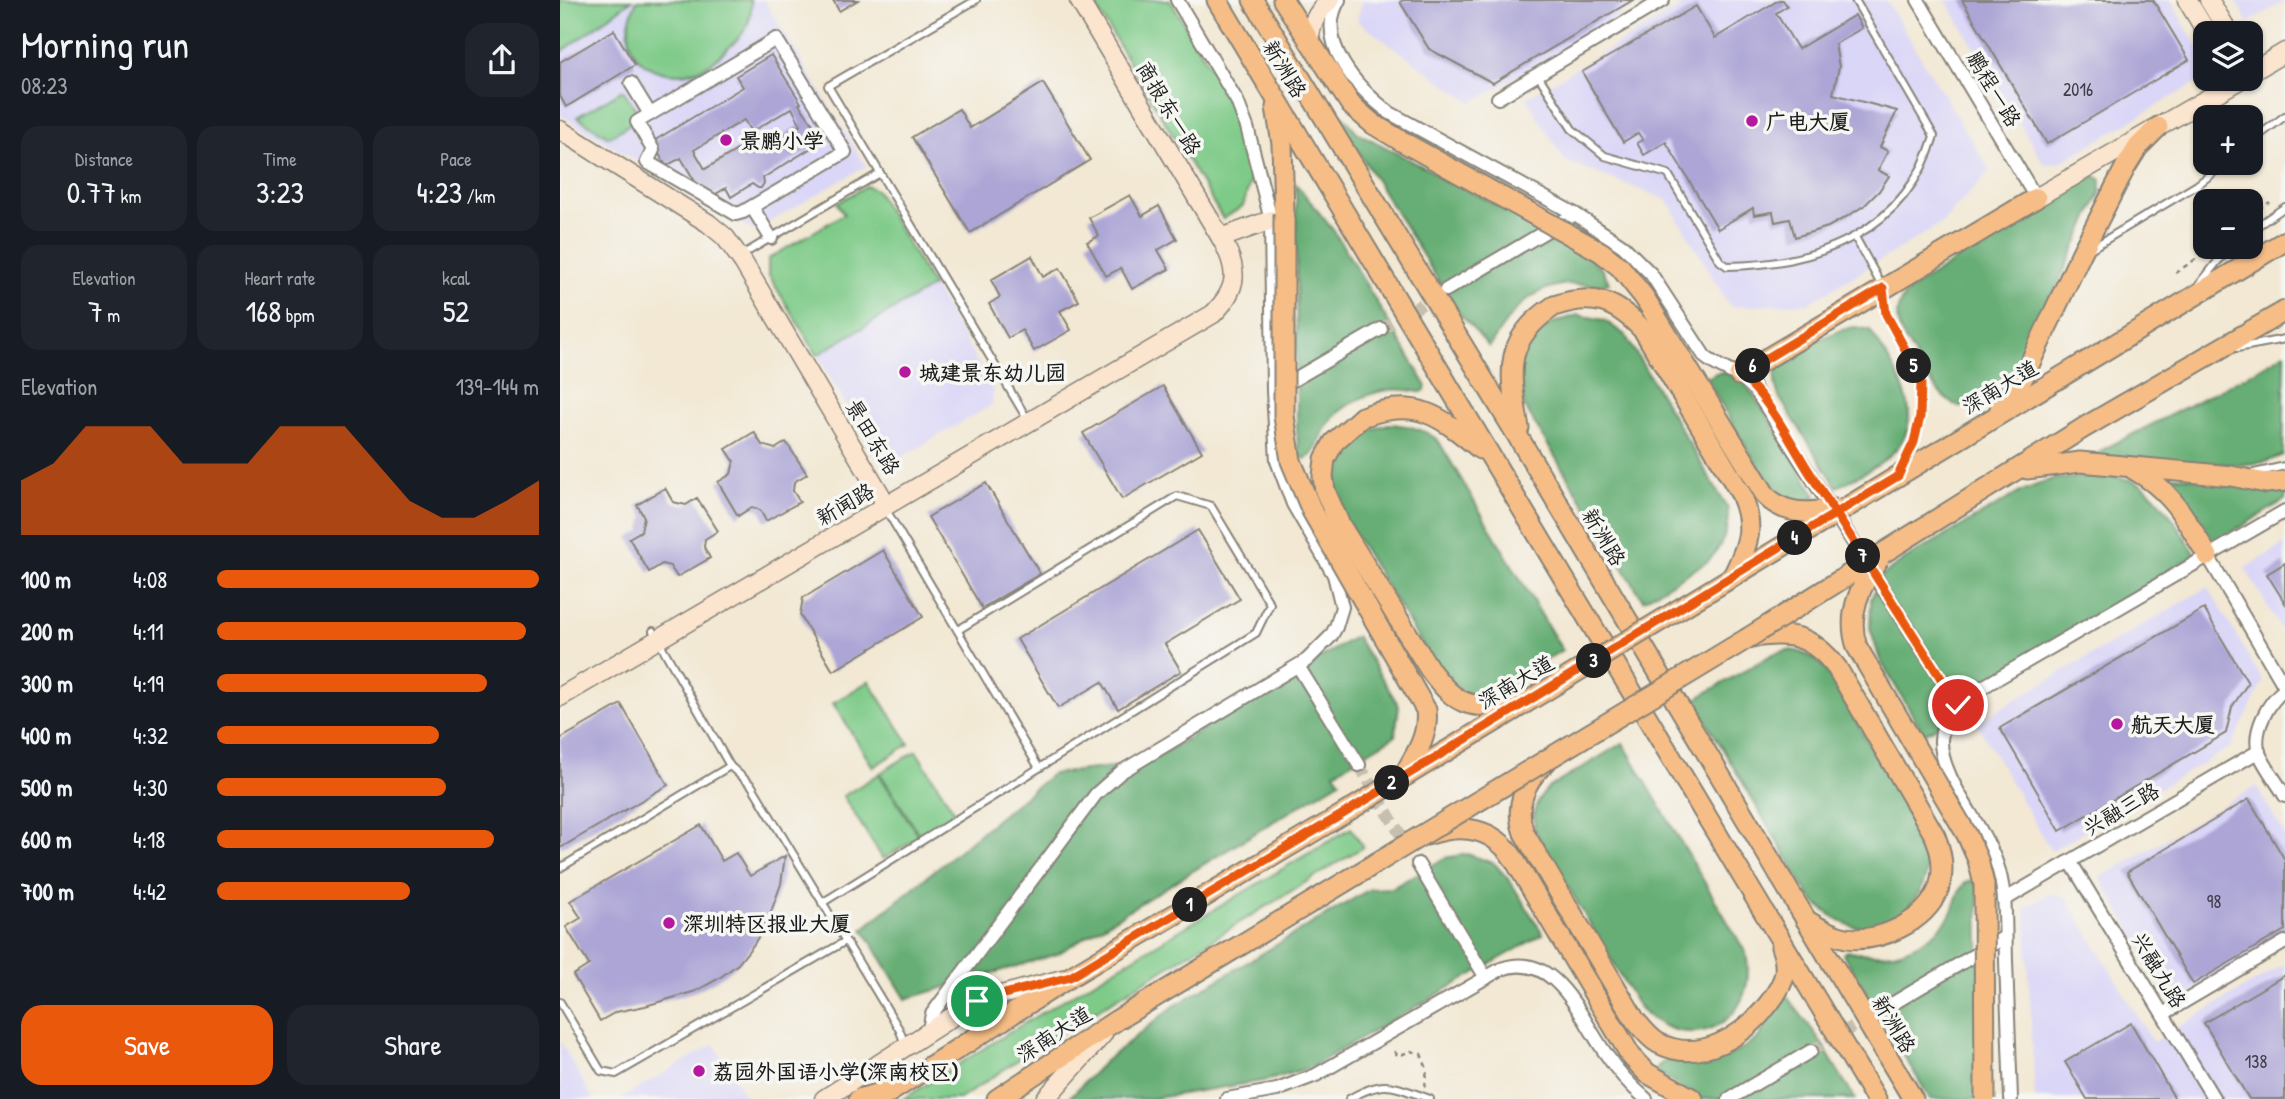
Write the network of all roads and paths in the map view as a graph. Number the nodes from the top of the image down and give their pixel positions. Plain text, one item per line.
1 (975, 0) edge
2 (1079, 0) edge
3 (1177, 0) edge
4 (1217, 0) edge
5 (1254, 0) edge
6 (1283, 0) edge
7 (1329, 0) edge
8 (1339, 0) edge
9 (1663, 0) edge
10 (1855, 0) edge
11 (1918, 0) edge
12 (2187, 0) edge
13 (2213, 2) edge
14 (2200, 21) edge
15 (2223, 21) edge
16 (1309, 42) junction
17 (2285, 52) edge
18 (2263, 64) edge
19 (1538, 75) junction
20 (631, 83) dead end
21 (2218, 91) edge
22 (1273, 93) junction
23 (1499, 98) dead end
24 (650, 114) junction
25 (2285, 116) edge
26 (2158, 127) junction
27 (560, 130) edge
28 (2263, 132) edge
29 (560, 139) edge
30 (880, 173) junction
31 (2210, 175) edge
32 (2036, 198) junction
33 (2276, 199) dead end
34 (2263, 206) edge
35 (752, 207) junction
36 (2285, 208) edge
37 (1574, 214) junction
38 (1278, 216) junction
39 (2263, 222) edge
40 (771, 237) junction
41 (1855, 237) junction
42 (1221, 238) junction
43 (2285, 241) edge
44 (2081, 254) junction
45 (737, 258) junction
46 (2196, 259) edge
47 (2220, 259) edge
48 (2175, 273) dead end
49 (1883, 288) junction
50 (1446, 290) tunnel mouth
51 (2189, 299) junction
52 (2285, 311) edge
53 (1381, 329) tunnel mouth
54 (2285, 339) edge
55 (2217, 351) junction
56 (1739, 375) junction
57 (1273, 391) junction
58 (1027, 418) junction
59 (1991, 419) junction
60 (1520, 440) junction
61 (1491, 458) junction
62 (2126, 465) junction
63 (2285, 466) edge
64 (2016, 471) junction
65 (2231, 475) junction
66 (1898, 476) junction
67 (2285, 481) edge
68 (881, 501) junction
69 (1842, 509) junction
70 (2285, 511) edge
71 (1882, 555) junction
72 (2208, 556) junction
73 (1733, 575) junction
74 (958, 631) junction
75 (656, 635) junction
76 (1748, 638) junction
77 (1298, 666) junction
78 (560, 685) edge
79 (2285, 688) edge
80 (560, 697) edge
81 (1524, 704) junction
82 (1958, 705) junction
83 (2259, 751) junction
84 (1553, 756) junction
85 (1359, 765) tunnel mouth
86 (730, 766) junction
87 (1039, 768) junction
88 (1403, 777) junction
89 (2285, 796) edge
90 (1416, 839) junction
91 (2070, 861) junction
92 (1418, 864) tunnel mouth
93 (560, 868) edge
94 (2004, 900) junction
95 (822, 903) junction
96 (1804, 919) junction
97 (1778, 936) junction
98 (2005, 937) junction
99 (844, 942) junction
100 (2285, 942) edge
101 (1070, 977) junction
102 (1486, 978) junction
103 (560, 1002) edge
104 (1882, 1010) tunnel mouth
105 (2163, 1014) junction
106 (1117, 1020) junction
107 (929, 1030) junction
108 (905, 1046) junction
109 (1394, 1051) dead end
110 (1811, 1051) tunnel mouth
111 (886, 1095) edge
112 (1424, 1098) edge
113 (824, 1099) edge
114 (859, 1099) edge
115 (997, 1099) edge
116 (1045, 1099) edge
117 (1227, 1099) edge
118 (1349, 1099) edge
119 (1646, 1099) edge
120 (1693, 1099) edge
121 (1729, 1099) edge
122 (1876, 1099) edge
123 (1913, 1099) edge
124 (1985, 1099) edge
125 (2011, 1099) edge
126 (2214, 1099) edge

1 - 30 lane
2 - 42 street, 商报东一路
3 - 38 street
4 - 22 main road, 新洲路
5 - 60 main road, 新洲路
6 - 16 main road
7 - 16 street
8 - 37 street
9 - 19 street
10 - 41 lane
11 - 32 street, 鹏程一路
12 - 14 street
13 - 15 street
16 - 69 main road, bridge
17 - 18 street
19 - 23 street
19 - 41 lane
20 - 24 street
21 - 26 street
22 - 38 main road
22 - 61 main road, 新洲路
24 - 35 street
24 - 35 street
25 - 28 lane
26 - 32 street
26 - 44 main road
27 - 45 street, 景田东路
29 - 45 street, 景田东路
30 - 40 lane
30 - 58 lane
31 - 44 lane
32 - 49 main road
33 - 34 path
35 - 40 street
36 - 39 lane
37 - 50 street
37 - 56 street
38 - 42 street
38 - 57 street
38 - 88 main road, bridge
40 - 45 lane
41 - 49 lane
42 - 58 street, 新闻路
43 - 51 main road, 深南大道
44 - 59 main road
45 - 68 street, 景田东路
46 - 48 path
47 - 51 lane
49 - 56 main road
49 - 66 lane
51 - 59 main road, 深南大道
52 - 55 main road, 深南大道
53 - 57 street
54 - 55 lane
55 - 64 main road, 深南大道
56 - 82 street
57 - 77 street
58 - 68 street, 新闻路
59 - 66 main road, 深南大道
60 - 73 main road, bridge
60 - 96 main road, 新洲路
61 - 81 main road, bridge
61 - 97 main road, 新洲路
62 - 64 main road
62 - 65 main road
62 - 72 main road
63 - 65 lane
64 - 71 main road, 深南大道, bridge
65 - 67 main road
66 - 69 main road, 深南大道, bridge
68 - 74 lane
68 - 75 street, 新闻路
69 - 73 main road, 深南大道, bridge
70 - 72 street
71 - 76 main road, 深南大道, bridge
71 - 124 main road, bridge
72 - 79 street
72 - 82 street
73 - 81 main road, 深南大道, bridge
74 - 87 lane
74 - 87 lane
75 - 78 street, 新闻路
75 - 80 street, 新闻路
75 - 86 lane
76 - 84 main road, 深南大道, bridge
76 - 96 main road
77 - 85 street
77 - 107 street
79 - 83 street
81 - 88 main road, 深南大道, bridge
82 - 94 street
83 - 89 street
83 - 91 street, 兴融三路
84 - 90 main road, 深南大道, bridge
84 - 97 main road, bridge
86 - 93 lane
86 - 95 lane
87 - 95 lane
88 - 101 main road, 深南大道, bridge
90 - 106 main road, 深南大道, bridge
90 - 120 main road, bridge
91 - 94 street, 兴融三路
91 - 105 street, 兴融九路
92 - 102 street
94 - 98 street
95 - 99 lane
96 - 123 main road, 新洲路
97 - 122 main road, 新洲路
98 - 104 street
98 - 125 street
99 - 103 lane
99 - 108 lane
100 - 105 street
101 - 107 street
101 - 111 main road, 深南大道
102 - 117 street
102 - 119 street
105 - 126 street, 兴融九路
106 - 115 main road, 深南大道
106 - 116 street
107 - 108 street
108 - 113 street
109 - 112 path
110 - 121 street
111 - 114 main road, 深南大道
112 - 118 lane

